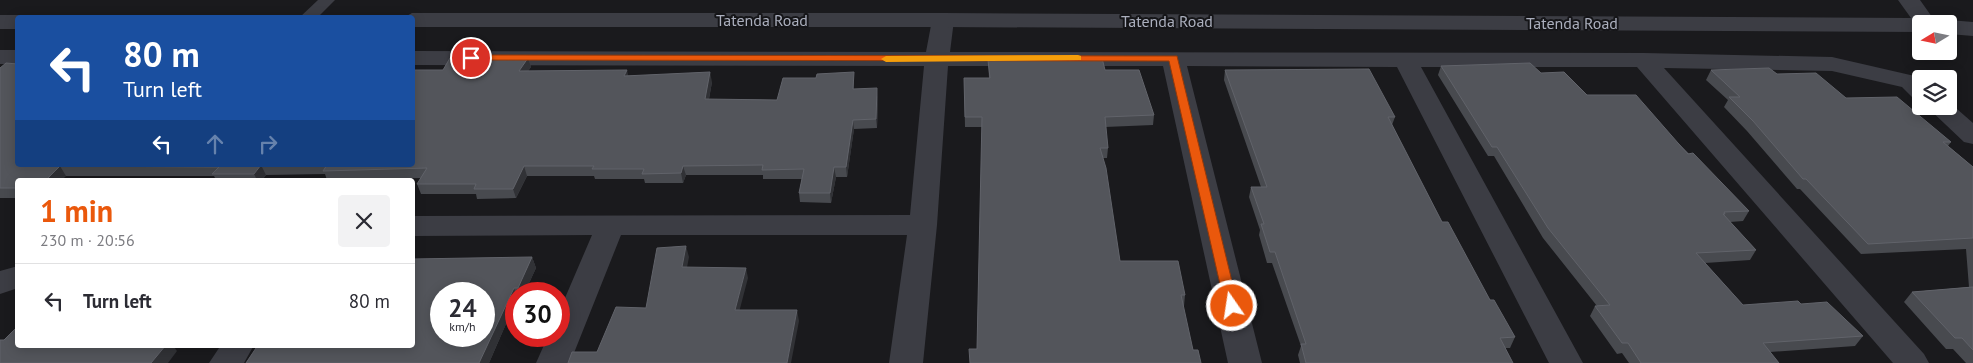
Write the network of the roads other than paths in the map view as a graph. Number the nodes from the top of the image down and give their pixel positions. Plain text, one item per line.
1 (327, 0) edge
2 (1909, 0) edge
3 (310, 15) edge
4 (1920, 15) edge
5 (415, 20) edge
6 (943, 20) junction
7 (0, 22) edge
8 (15, 22) edge
9 (1912, 25) edge
10 (1958, 28) edge
11 (1973, 29) edge
12 (0, 57) edge
13 (15, 57) edge
14 (415, 58) edge
15 (1173, 58) junction
16 (937, 59) junction
17 (1405, 59) junction
18 (1644, 60) junction
19 (1912, 84) edge
20 (1948, 115) edge
21 (1973, 136) edge
22 (611, 225) junction
23 (923, 225) junction
24 (415, 226) edge
25 (15, 277) edge
26 (0, 283) edge
27 (236, 348) edge
28 (226, 363) edge
29 (553, 363) edge
30 (906, 363) edge
31 (1245, 363) edge
32 (1566, 363) edge
33 (1912, 363) edge

1 - 3 lane
2 - 4 street
5 - 6 street, Tatenda Road
6 - 9 street, Tatenda Road
6 - 16 street
7 - 8 street
10 - 11 street
12 - 13 street
14 - 16 street
15 - 16 street
15 - 17 street
15 - 31 street
16 - 23 street
17 - 18 street
17 - 32 street
18 - 19 street
18 - 33 street
20 - 21 street
22 - 23 street
22 - 24 street
22 - 29 street
23 - 30 street
25 - 26 street
27 - 28 street

